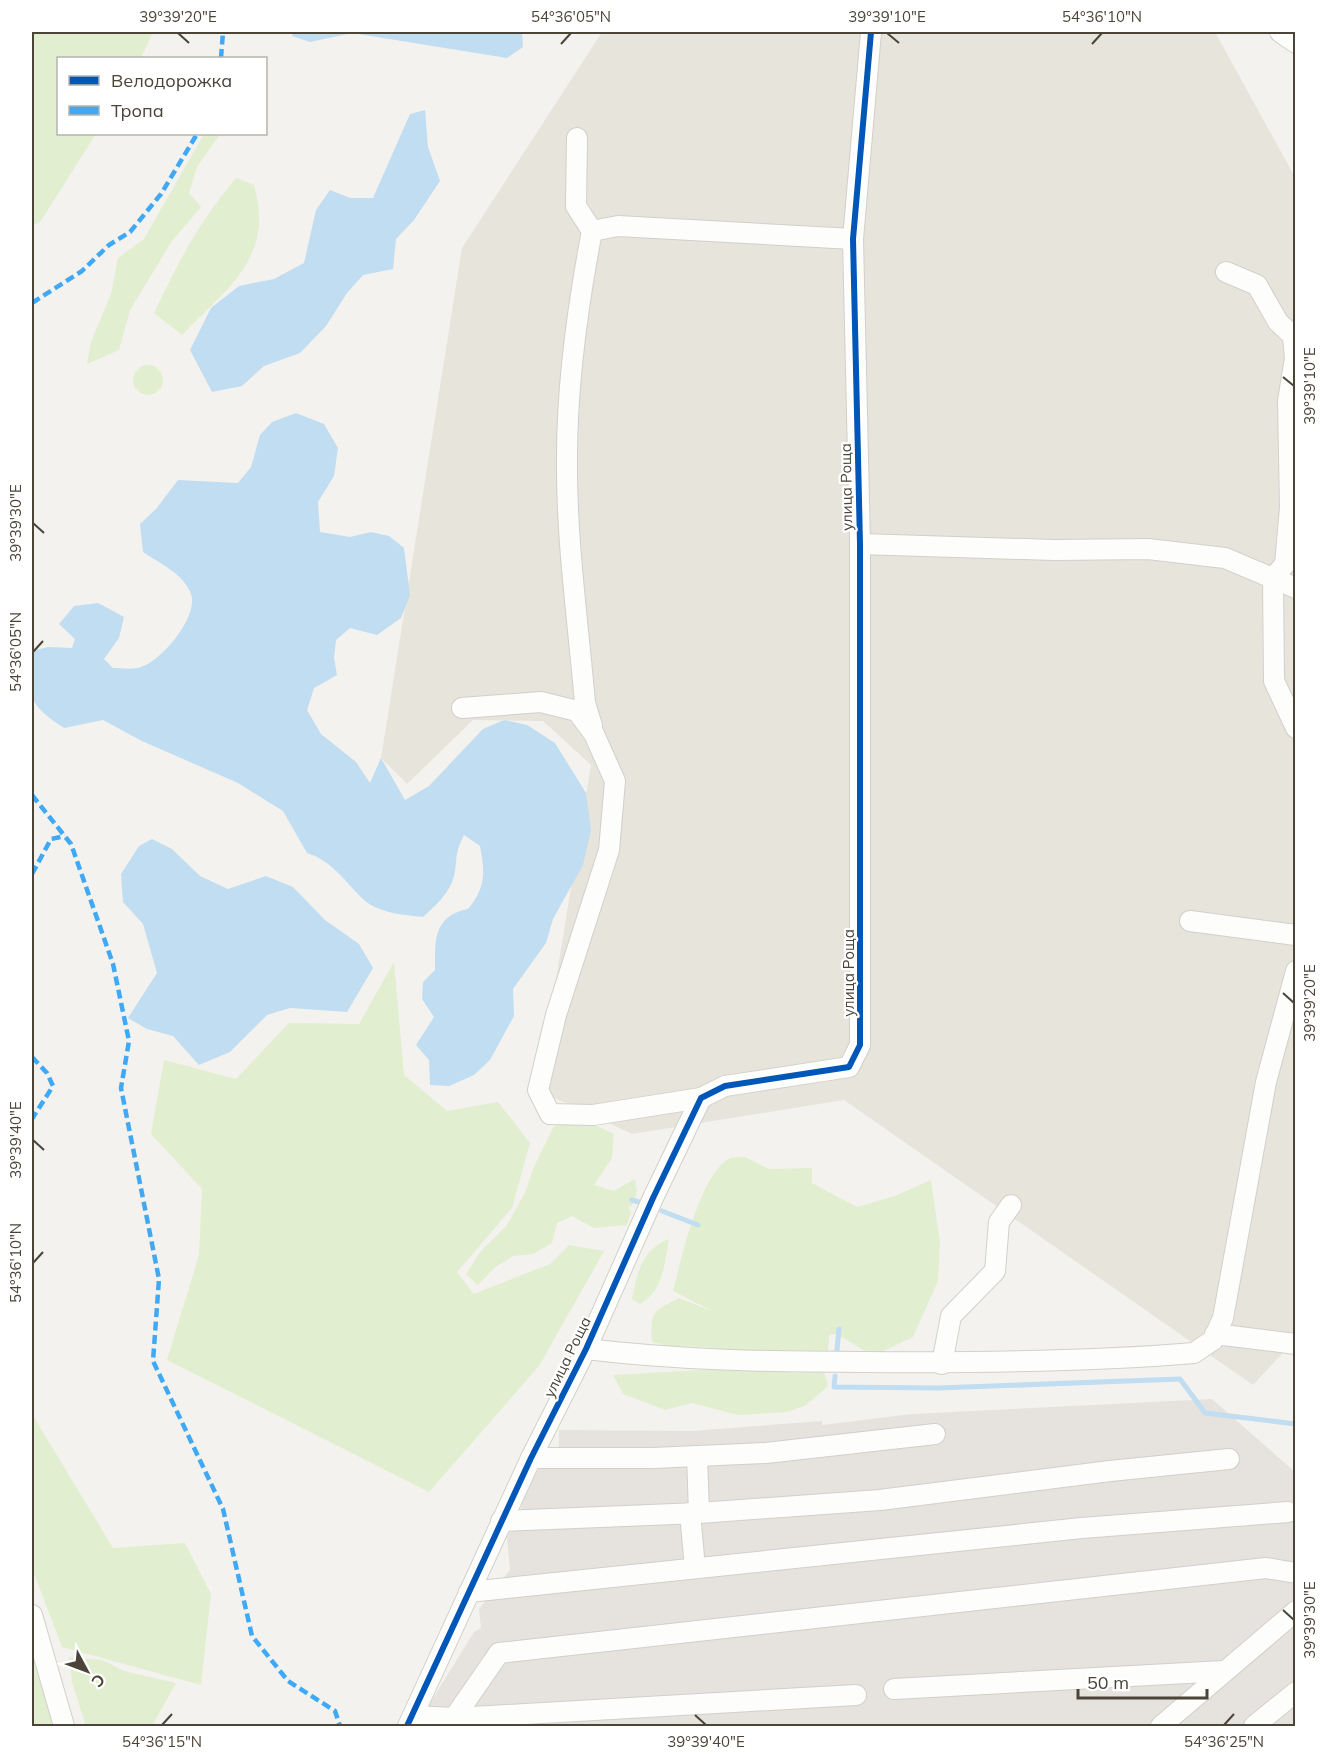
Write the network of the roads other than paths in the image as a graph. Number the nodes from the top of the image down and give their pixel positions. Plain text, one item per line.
1 (871, 32) edge
2 (1280, 32) edge
3 (1296, 43) edge
4 (576, 138) dead end
5 (592, 231) junction
6 (854, 239) junction
7 (1226, 272) dead end
8 (860, 544) junction
9 (1273, 578) junction
10 (1296, 588) edge
11 (462, 708) dead end
12 (1296, 728) edge
13 (594, 734) junction
14 (1190, 921) dead end
15 (1296, 935) edge
16 (1296, 971) edge
17 (701, 1098) junction
18 (1011, 1205) dead end
19 (1215, 1334) junction
20 (1296, 1344) edge
21 (586, 1349) junction
22 (942, 1364) junction
23 (935, 1434) dead end
24 (698, 1456) junction
25 (531, 1458) junction
26 (1229, 1459) dead end
27 (1288, 1512) dead end
28 (695, 1513) junction
29 (501, 1521) junction
30 (695, 1568) junction
31 (1296, 1573) edge
32 (469, 1592) junction
33 (1296, 1611) edge
34 (32, 1615) edge
35 (1224, 1671) junction
36 (894, 1689) dead end
37 (1296, 1692) edge
38 (856, 1695) dead end
39 (454, 1718) junction
40 (410, 1721) edge
41 (64, 1726) edge
42 (1161, 1726) edge
43 (1254, 1726) edge

1 - 6 street, улица Роща
2 - 3 street
4 - 5 street
5 - 6 street
5 - 13 street, улица Роща
6 - 8 street, улица Роща
7 - 9 street
8 - 9 street
8 - 17 street, улица Роща
9 - 10 street
9 - 12 street
11 - 13 street, улица Роща
13 - 17 street, улица Роща
14 - 15 street
16 - 19 street
17 - 21 street, улица Роща
18 - 22 street
19 - 20 street
19 - 22 street
21 - 22 street
21 - 25 street, улица Роща
23 - 24 street
24 - 25 street
24 - 28 street
25 - 29 street, улица Роща
26 - 28 street
27 - 30 street
28 - 29 street
28 - 30 street
29 - 32 street, улица Роща
30 - 32 street
31 - 39 street
32 - 40 street, улица Роща
33 - 35 street
34 - 41 street
35 - 36 street
35 - 42 street
37 - 43 street
38 - 39 street
39 - 40 street

